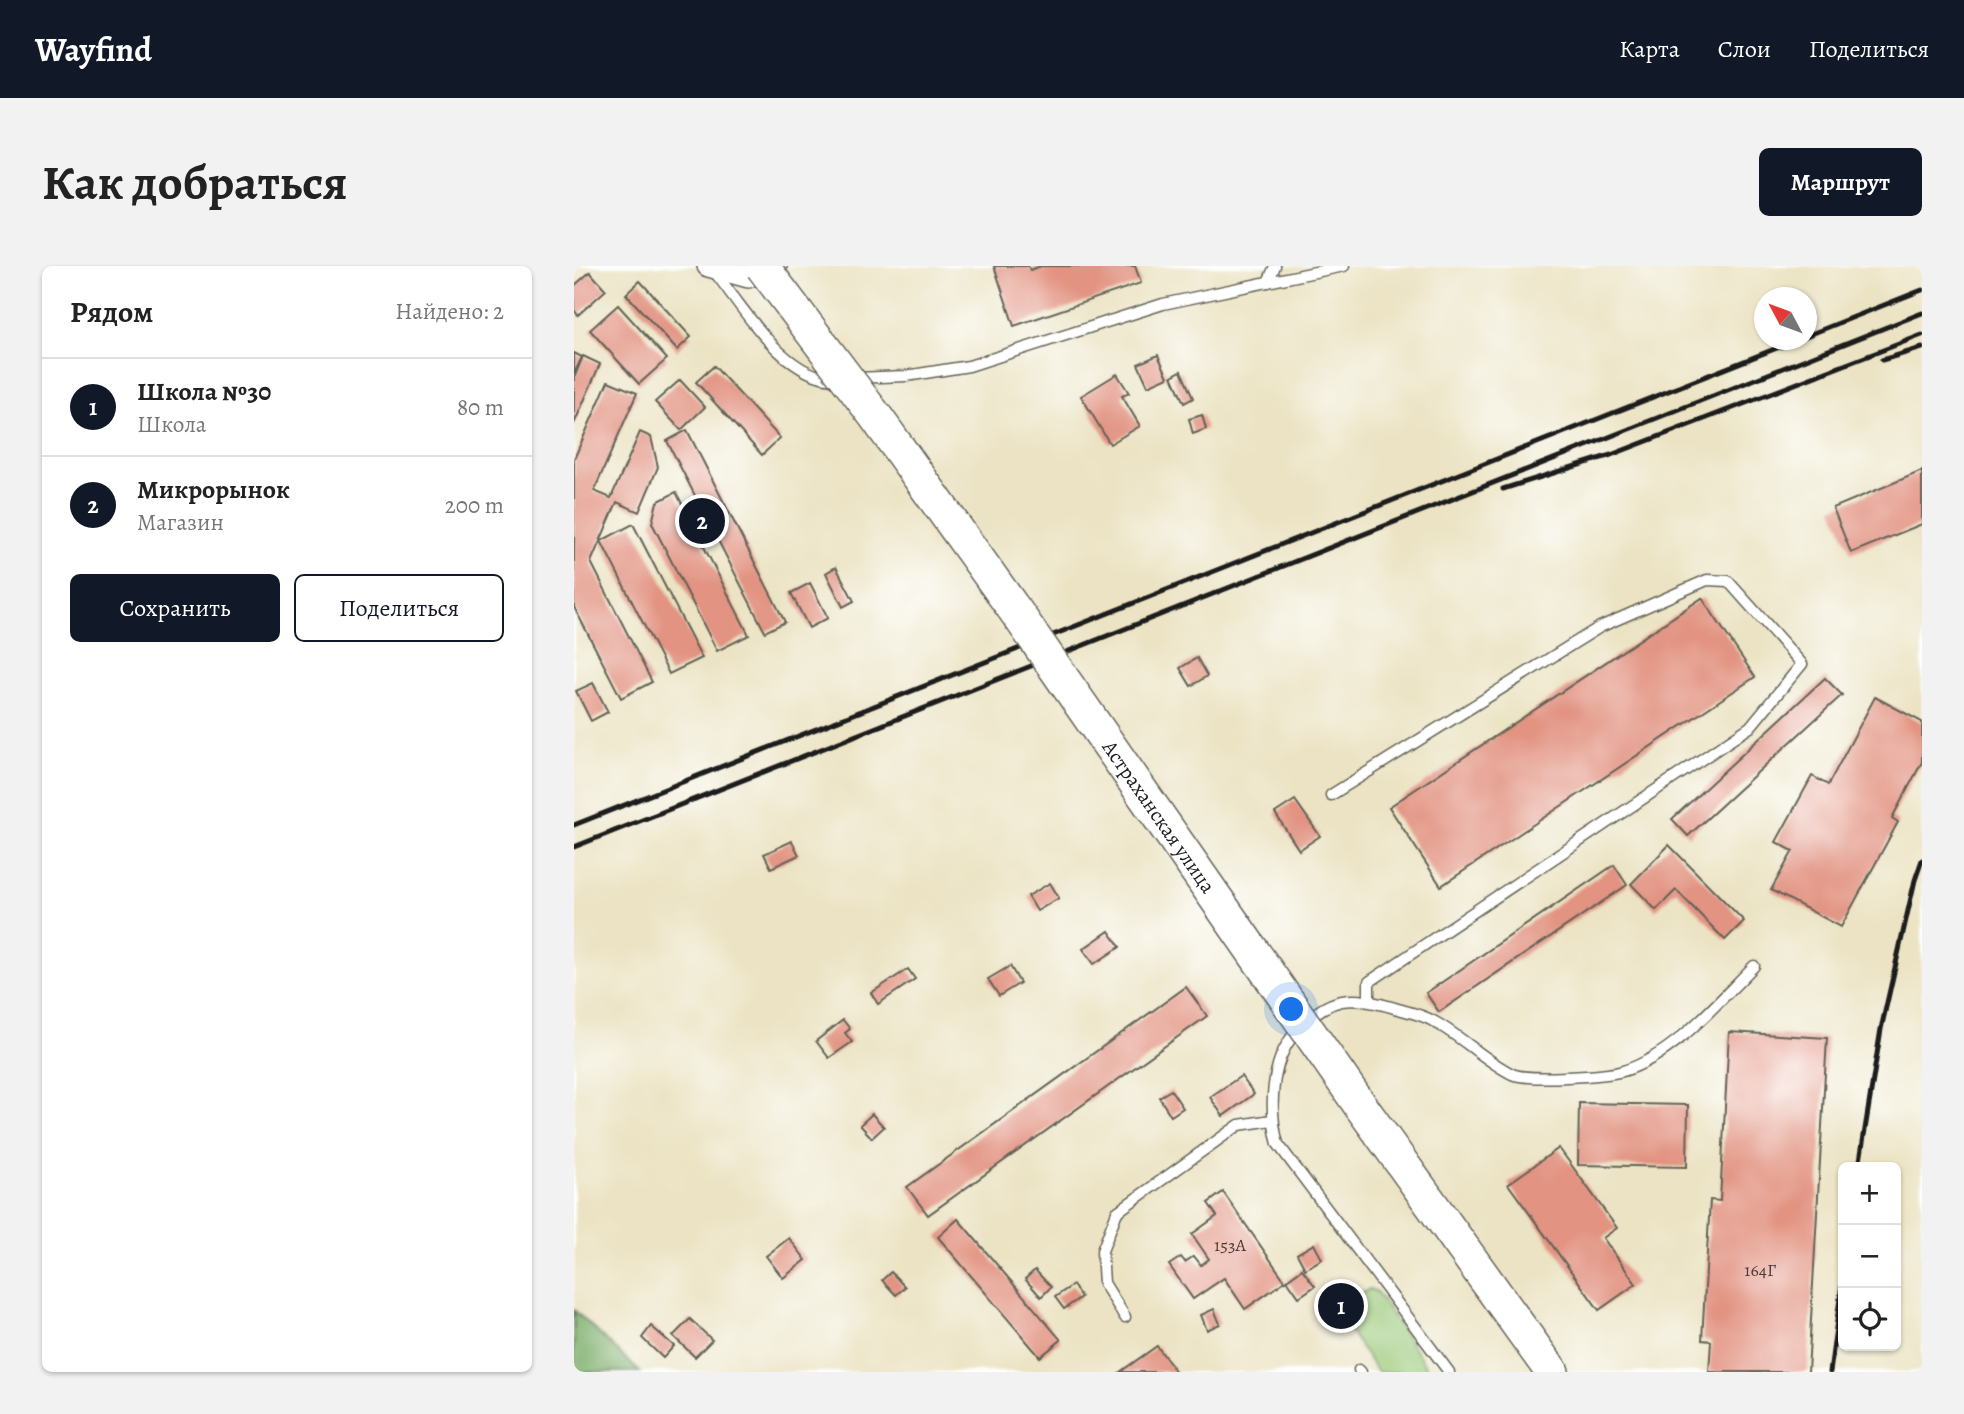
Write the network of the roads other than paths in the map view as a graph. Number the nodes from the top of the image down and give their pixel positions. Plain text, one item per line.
1 (762, 266) edge
2 (780, 266) edge
3 (1275, 266) edge
4 (1344, 266) edge
5 (710, 267) edge
6 (1268, 282) junction
7 (1331, 795) dead end
8 (1754, 966) dead end
9 (1369, 1000) junction
10 (1272, 1120) junction
11 (1125, 1317) dead end
12 (1449, 1372) edge
13 (1552, 1372) edge

1 - 13 main road, Астраханская улица, bridge
2 - 5 street
3 - 6 lane
4 - 6 lane
5 - 6 lane
7 - 9 lane
8 - 9 lane
9 - 10 lane
10 - 11 lane
10 - 12 lane

